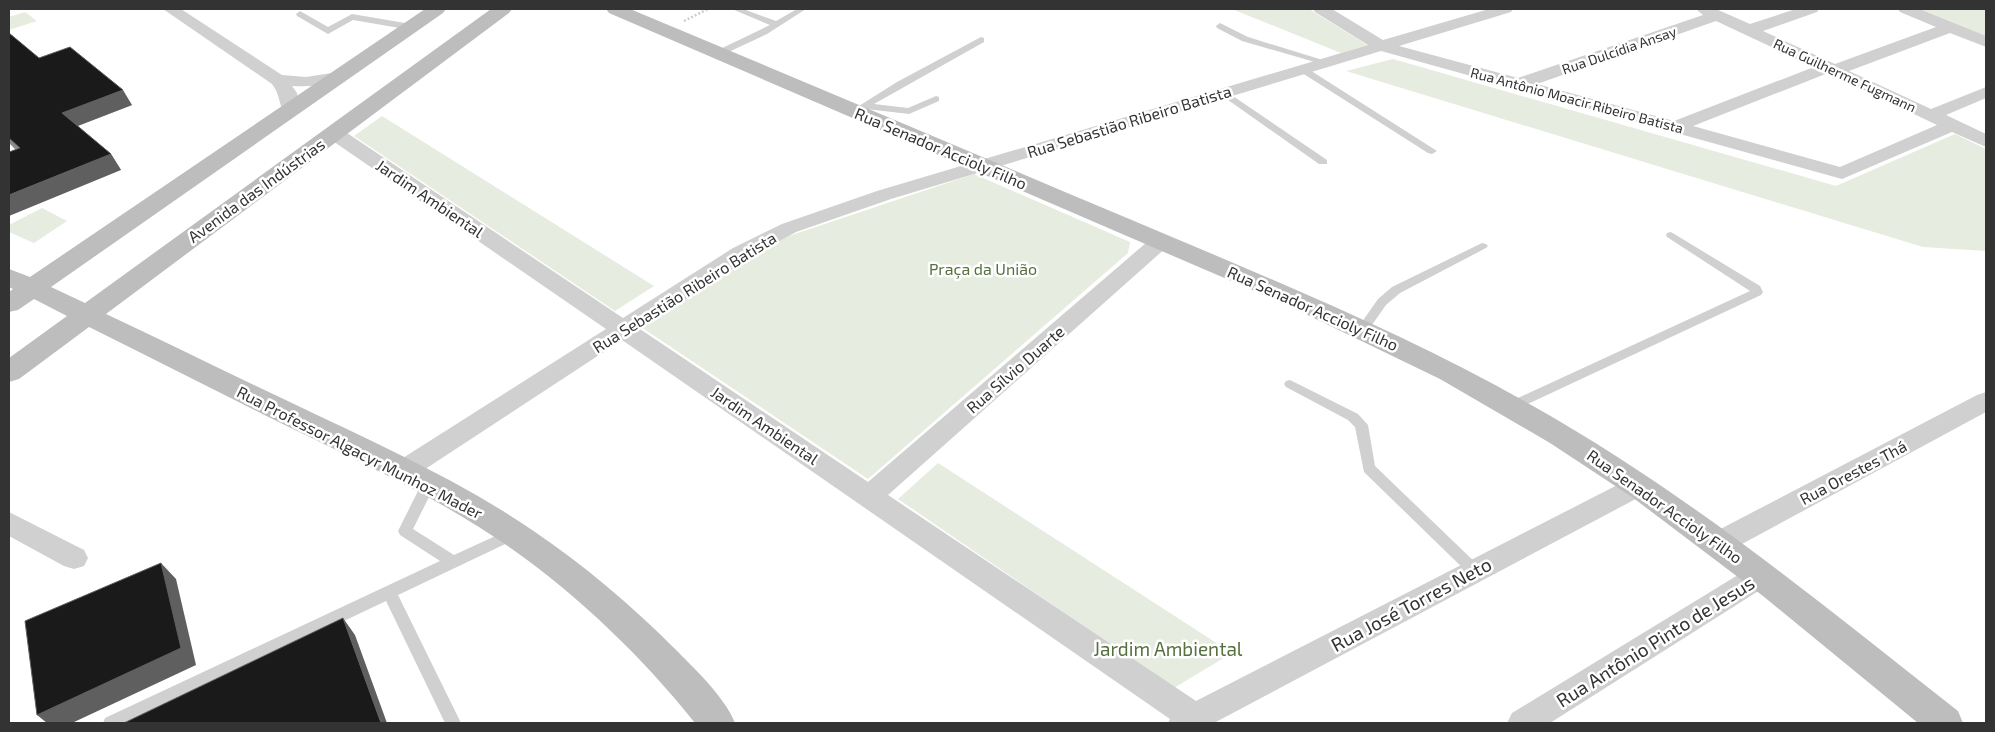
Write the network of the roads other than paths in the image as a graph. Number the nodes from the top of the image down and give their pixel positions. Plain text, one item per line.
1 (171, 9) edge
2 (437, 9) edge
3 (503, 9) edge
4 (615, 9) edge
5 (736, 9) edge
6 (802, 9) edge
7 (1321, 9) edge
8 (1505, 9) edge
9 (1811, 9) edge
10 (1906, 9) edge
11 (1711, 12) edge
12 (300, 14) dead end
13 (775, 24) junction
14 (1220, 26) dead end
15 (411, 27) junction
16 (1951, 27) junction
17 (1749, 30) junction
18 (981, 40) dead end
19 (1986, 42) edge
20 (1380, 46) junction
21 (719, 53) junction
22 (1325, 62) junction
23 (1832, 68) junction
24 (1302, 69) junction
25 (338, 77) junction
26 (278, 80) junction
27 (1519, 84) junction
28 (1986, 92) edge
29 (1224, 93) junction
30 (936, 99) dead end
31 (860, 109) junction
32 (291, 110) junction
33 (1932, 115) junction
34 (1952, 125) junction
35 (1675, 127) junction
36 (334, 133) junction
37 (1986, 141) edge
38 (1432, 150) dead end
39 (1323, 162) dead end
40 (982, 165) junction
41 (1671, 235) dead end
42 (1161, 241) junction
43 (1482, 246) dead end
44 (16, 290) edge
45 (86, 315) junction
46 (623, 329) junction
47 (1363, 329) junction
48 (9, 372) edge
49 (1290, 384) dead end
50 (1986, 401) edge
51 (1512, 406) junction
52 (416, 477) junction
53 (1638, 486) junction
54 (869, 496) junction
55 (9, 523) edge
56 (513, 534) junction
57 (1719, 543) junction
58 (74, 558) dead end
59 (453, 562) junction
60 (1475, 571) junction
61 (1761, 575) junction
62 (389, 592) junction
63 (1190, 721) edge
64 (111, 723) edge
65 (453, 723) edge
66 (717, 723) edge
67 (1523, 723) edge
68 (1945, 723) edge

1 - 26 street
2 - 15 street
3 - 36 street, Avenida das Indústrias
4 - 21 street, Rua Senador Accioly Filho
5 - 13 lane
6 - 13 lane
7 - 20 street, Rua Antônio Moacir Ribeiro Batista
8 - 20 street, Rua Sebastião Ribeiro Batista
9 - 17 street
10 - 16 street
11 - 17 street, Rua Guilherme Fugmann
11 - 27 street, Rua Dulcídia Ansay
12 - 15 lane
13 - 21 lane
14 - 22 lane
15 - 25 street
16 - 19 street
16 - 23 street
17 - 23 street, Rua Guilherme Fugmann
18 - 31 lane
20 - 22 street, Rua Sebastião Ribeiro Batista
20 - 27 street, Rua Antônio Moacir Ribeiro Batista
21 - 31 street, Rua Senador Accioly Filho
22 - 24 street, Rua Sebastião Ribeiro Batista
23 - 33 street, Rua Guilherme Fugmann
23 - 35 street
24 - 29 street, Rua Sebastião Ribeiro Batista
24 - 38 lane
25 - 26 street
25 - 32 street
26 - 32 street
27 - 35 street, Rua Antônio Moacir Ribeiro Batista
28 - 33 street
29 - 39 lane
29 - 40 street, Rua Sebastião Ribeiro Batista
30 - 31 lane
31 - 40 street, Rua Senador Accioly Filho
32 - 44 street
33 - 34 street, Rua Guilherme Fugmann
34 - 35 street, Rua Antônio Moacir Ribeiro Batista
34 - 37 street, Rua Guilherme Fugmann
36 - 45 street, Avenida das Indústrias
36 - 46 street, Jardim Ambiental
40 - 42 street, Rua Senador Accioly Filho
40 - 46 street, Rua Sebastião Ribeiro Batista
41 - 51 lane
42 - 47 street, Rua Senador Accioly Filho
42 - 54 street, Rua Sílvio Duarte
43 - 47 lane
44 - 45 street, Rua Professor Algacyr Munhoz Mader
45 - 48 street, Avenida das Indústrias
45 - 52 street, Rua Professor Algacyr Munhoz Mader
46 - 52 street, Rua Sebastião Ribeiro Batista
46 - 54 street, Jardim Ambiental
47 - 51 street, Rua Senador Accioly Filho
49 - 60 lane
50 - 57 street, Rua Orestes Thá
51 - 53 street, Rua Senador Accioly Filho
52 - 56 street, Rua Professor Algacyr Munhoz Mader
52 - 59 lane
53 - 57 street, Rua Senador Accioly Filho
53 - 60 street, Rua José Torres Neto
54 - 63 street, Jardim Ambiental
55 - 58 street
56 - 59 lane
56 - 66 street, Rua Professor Algacyr Munhoz Mader
57 - 61 street, Rua Senador Accioly Filho
59 - 62 lane
60 - 63 street, Rua José Torres Neto
61 - 67 street, Rua Antônio Pinto de Jesus
61 - 68 street, Rua Senador Accioly Filho
62 - 64 lane
62 - 65 lane

